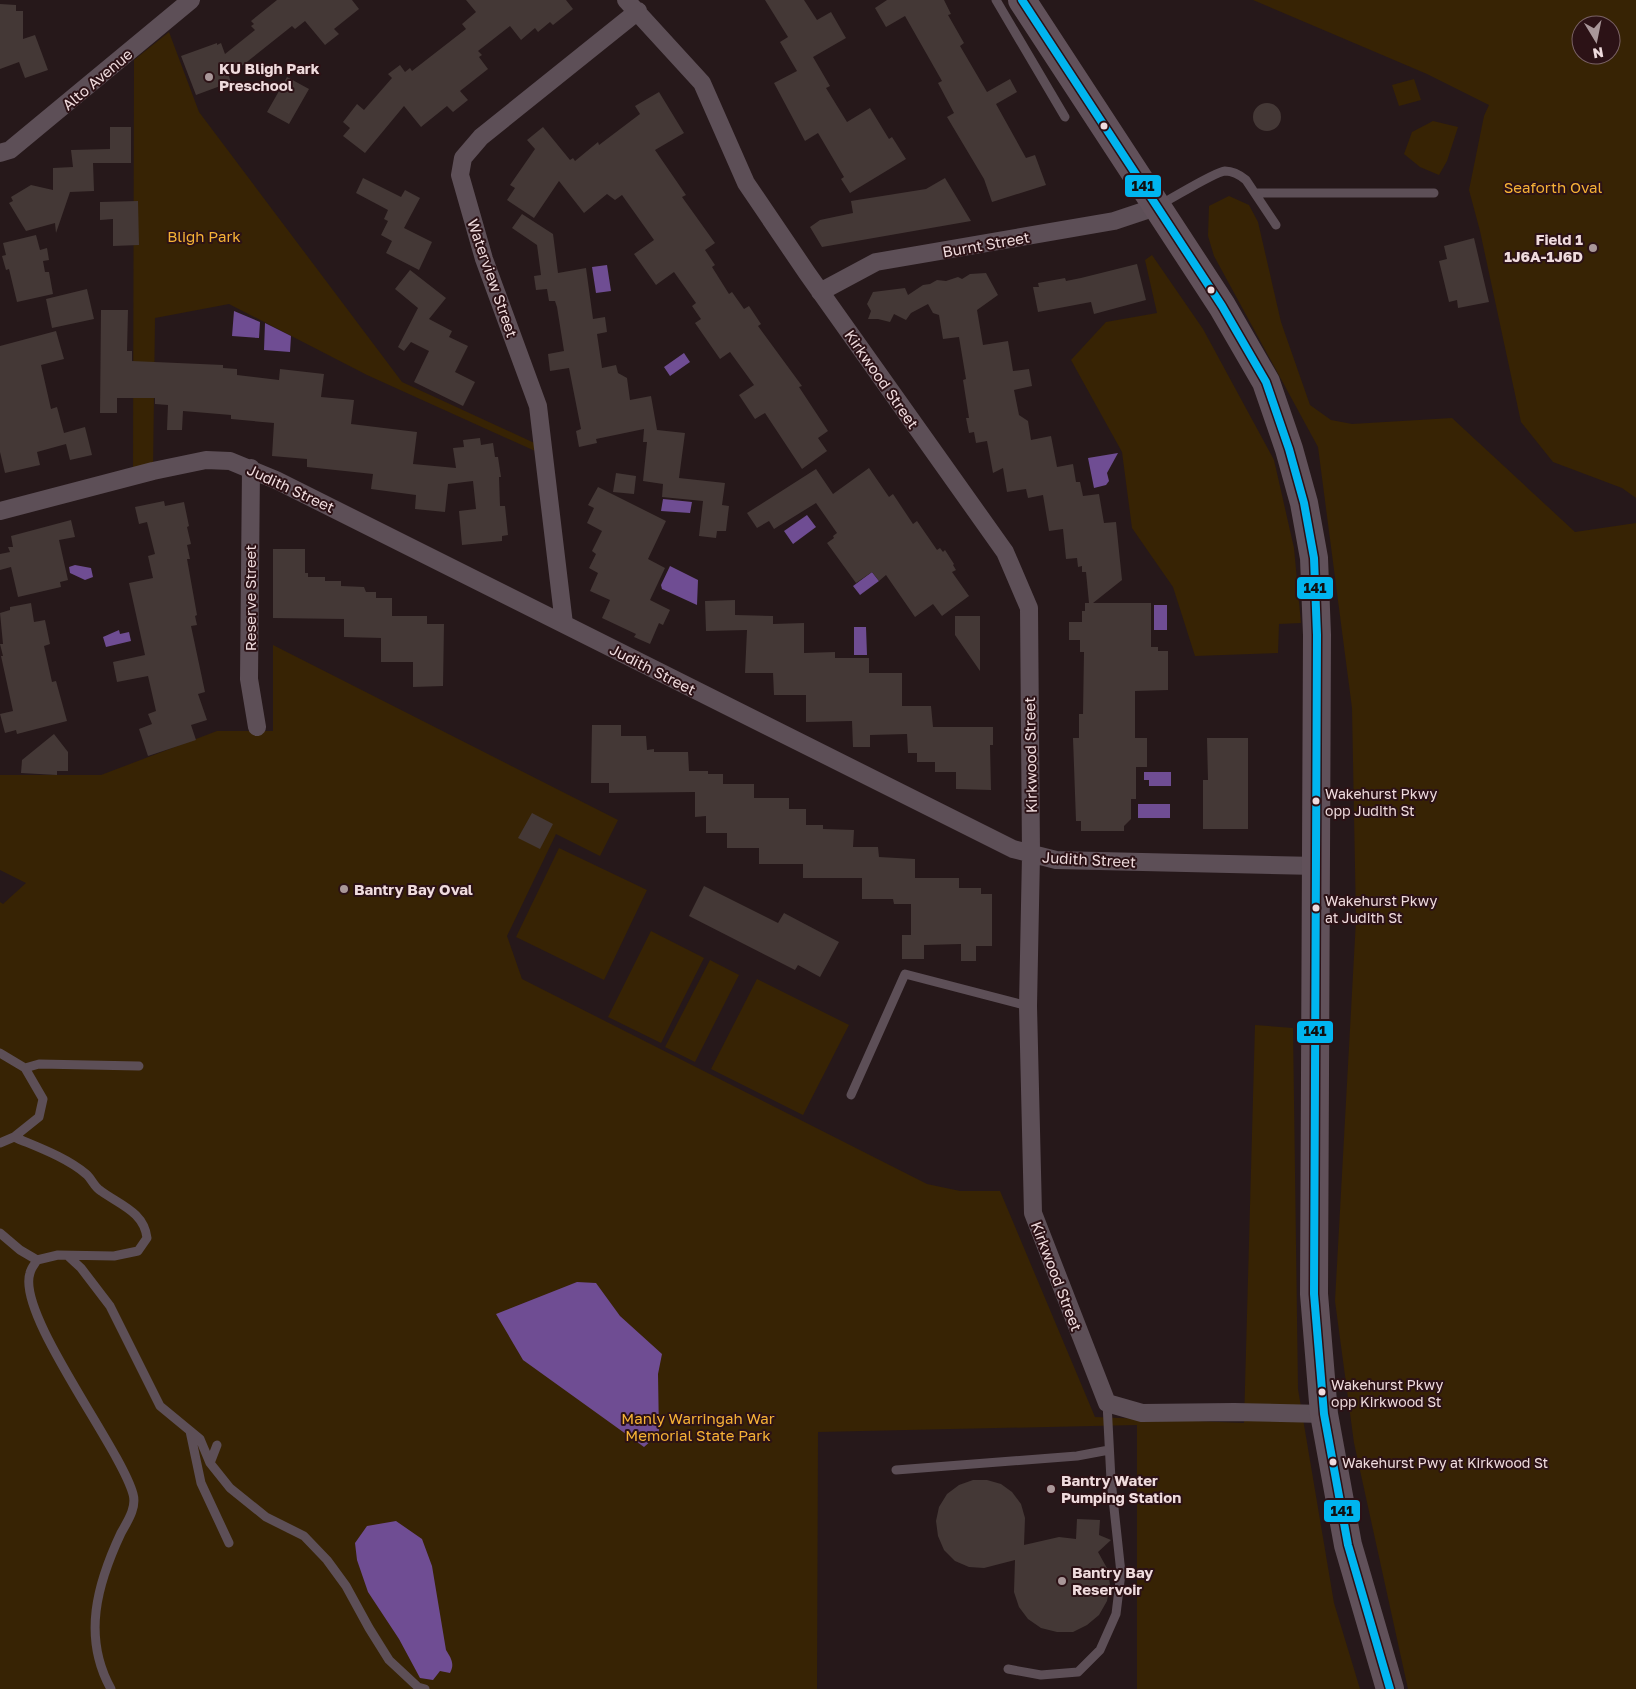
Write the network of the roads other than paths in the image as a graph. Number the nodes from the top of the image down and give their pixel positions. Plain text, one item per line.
1 (191, 0) edge
2 (996, 0) edge
3 (1022, 0) edge
4 (632, 5) edge
5 (1065, 117) dead end
6 (0, 154) edge
7 (1256, 193) junction
8 (1434, 193) dead end
9 (1156, 206) junction
10 (1276, 225) dead end
11 (820, 292) junction
12 (251, 468) junction
13 (0, 511) edge
14 (564, 624) junction
15 (257, 727) dead end
16 (1032, 855) junction
17 (1317, 866) junction
18 (1028, 1006) junction
19 (0, 1053) edge
20 (139, 1066) dead end
21 (25, 1068) junction
22 (851, 1095) dead end
23 (14, 1137) junction
24 (0, 1143) edge
25 (0, 1233) edge
26 (68, 1256) junction
27 (37, 1260) junction
28 (1107, 1403) junction
29 (1324, 1414) junction
30 (190, 1431) junction
31 (217, 1445) dead end
32 (1109, 1450) junction
33 (210, 1463) junction
34 (896, 1470) dead end
35 (229, 1543) dead end
36 (1008, 1669) dead end
37 (112, 1689) edge
38 (425, 1689) edge
39 (1390, 1689) edge

1 - 6 street, Alto Avenue
2 - 5 lane
3 - 9 main road
4 - 11 street, Kirkwood Street
4 - 14 street, Waterview Street
7 - 8 lane
7 - 9 lane
7 - 10 lane
9 - 11 street, Burnt Street
9 - 17 main road
11 - 16 street, Kirkwood Street
12 - 13 street, Judith Street
12 - 14 street, Judith Street
12 - 15 street, Reserve Street
14 - 16 street, Judith Street
16 - 17 street, Judith Street
16 - 18 street, Kirkwood Street
17 - 29 main road
18 - 22 lane
18 - 28 street, Kirkwood Street
19 - 21 lane
20 - 21 lane
21 - 23 lane
23 - 24 lane
23 - 26 lane
25 - 27 lane
26 - 27 lane
26 - 30 lane
27 - 37 lane
28 - 29 street
28 - 32 lane
29 - 39 main road
30 - 33 lane
30 - 35 lane
31 - 33 lane
32 - 34 lane
32 - 36 lane
33 - 38 lane

